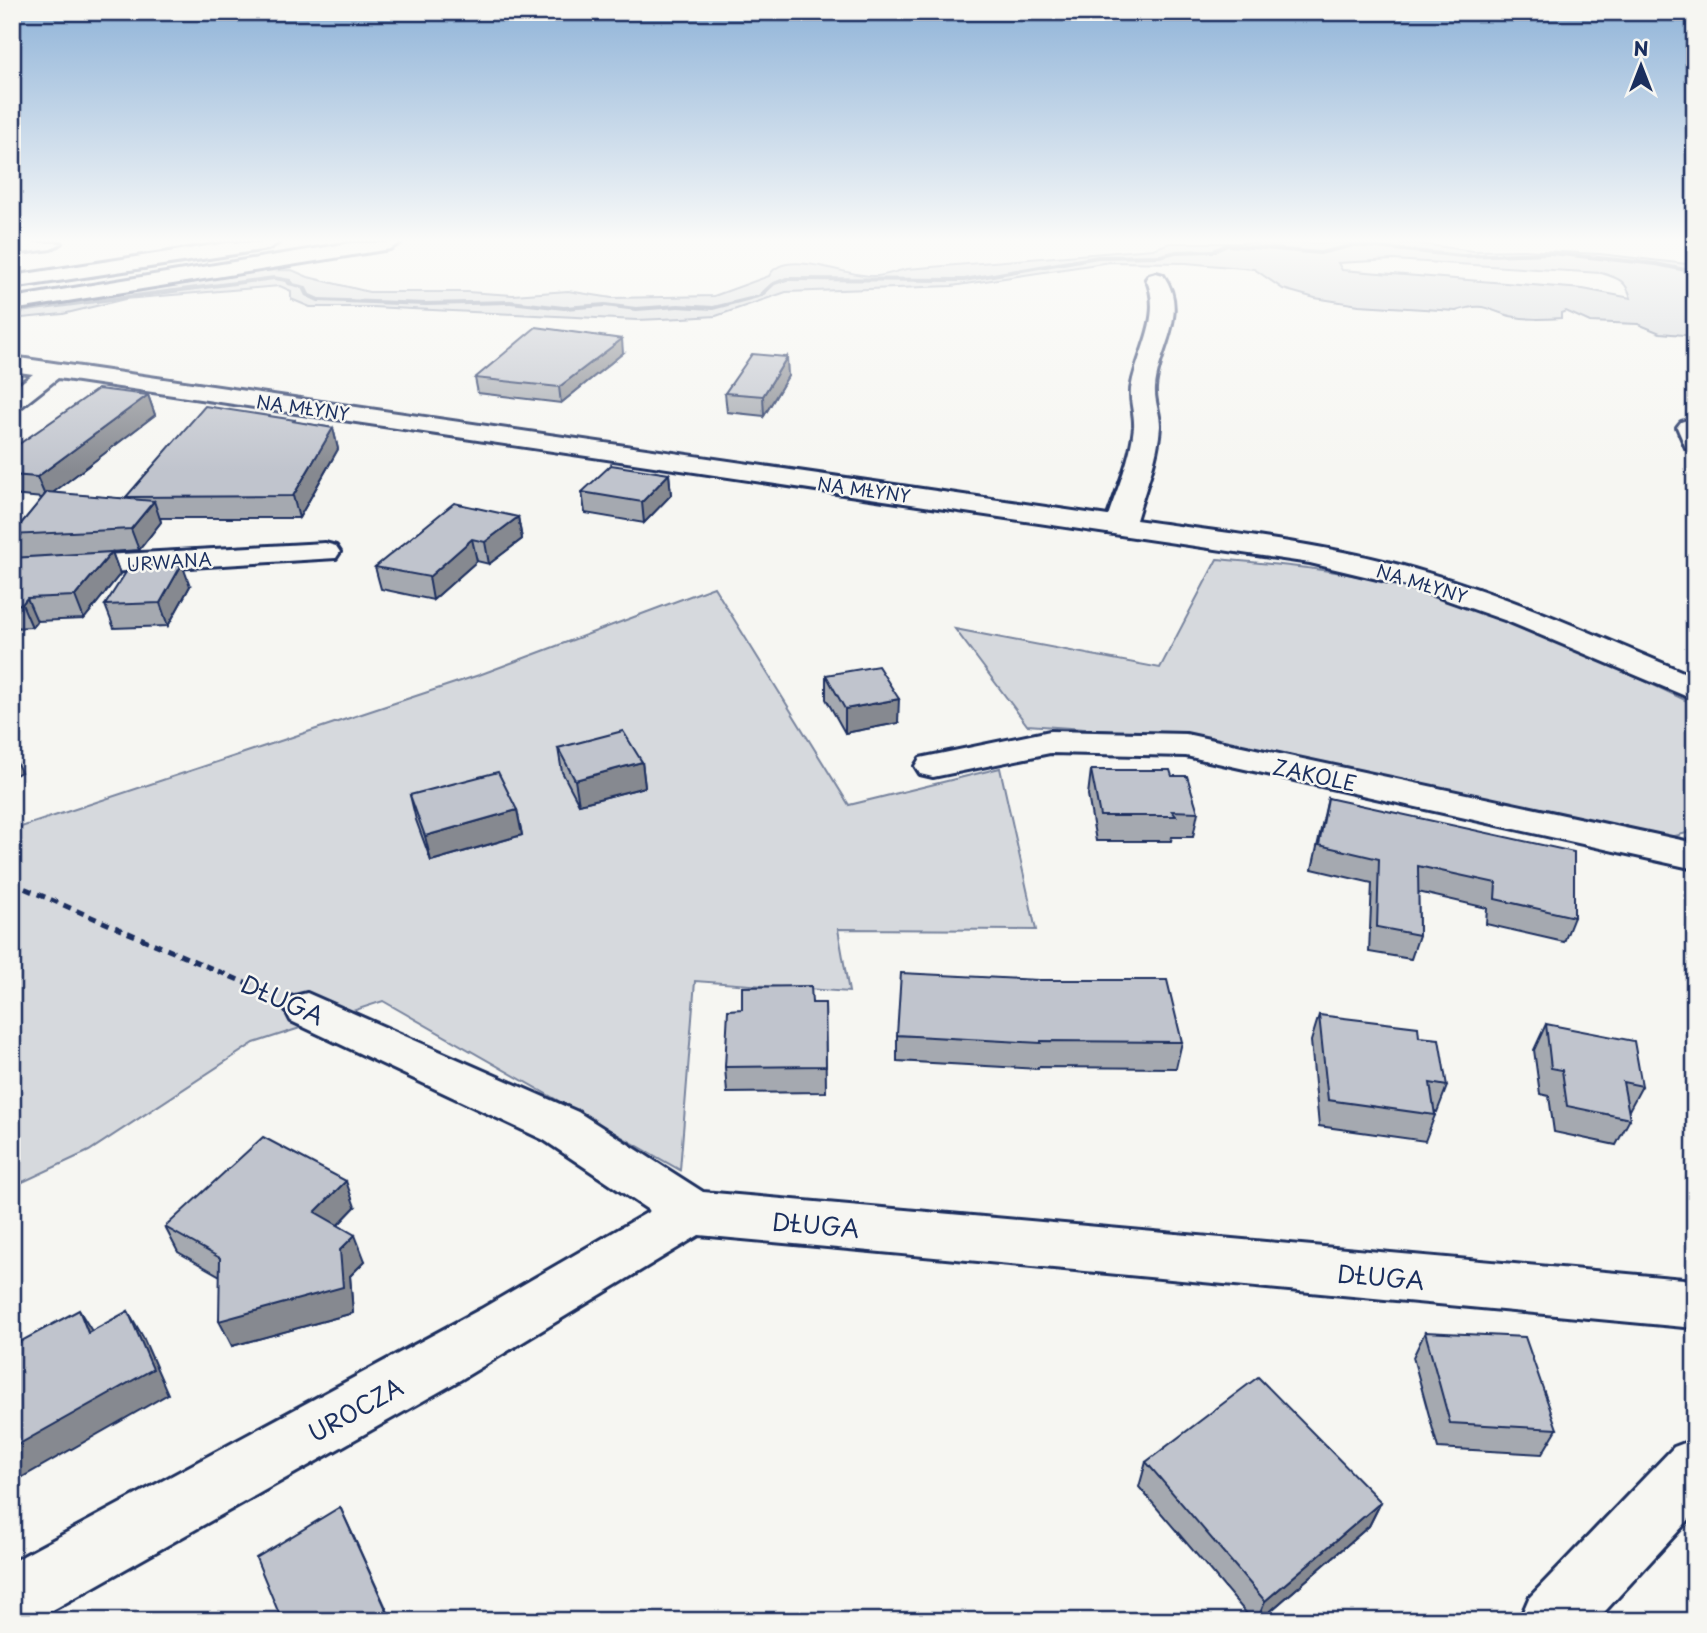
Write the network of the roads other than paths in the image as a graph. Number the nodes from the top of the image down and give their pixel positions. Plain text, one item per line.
1 (1162, 319) edge
2 (12, 364) edge
3 (52, 371) junction
4 (12, 402) edge
5 (1695, 428) edge
6 (1695, 442) edge
7 (1119, 527) junction
8 (325, 552) dead end
9 (12, 569) edge
10 (1695, 690) edge
11 (933, 766) dead end
12 (1695, 856) edge
13 (307, 1009) road end
14 (693, 1213) junction
15 (1695, 1304) edge
16 (1695, 1468) edge
17 (12, 1597) edge
18 (1552, 1621) edge

1 - 7 street
2 - 3 street, NA MŁYNY
3 - 4 street
3 - 7 street, NA MŁYNY
5 - 6 street
7 - 10 street, NA MŁYNY
8 - 9 street, URWANA
11 - 12 street, ZAKOLE
13 - 14 street, DŁUGA
14 - 15 street, DŁUGA
14 - 17 street, UROCZA
16 - 18 street

